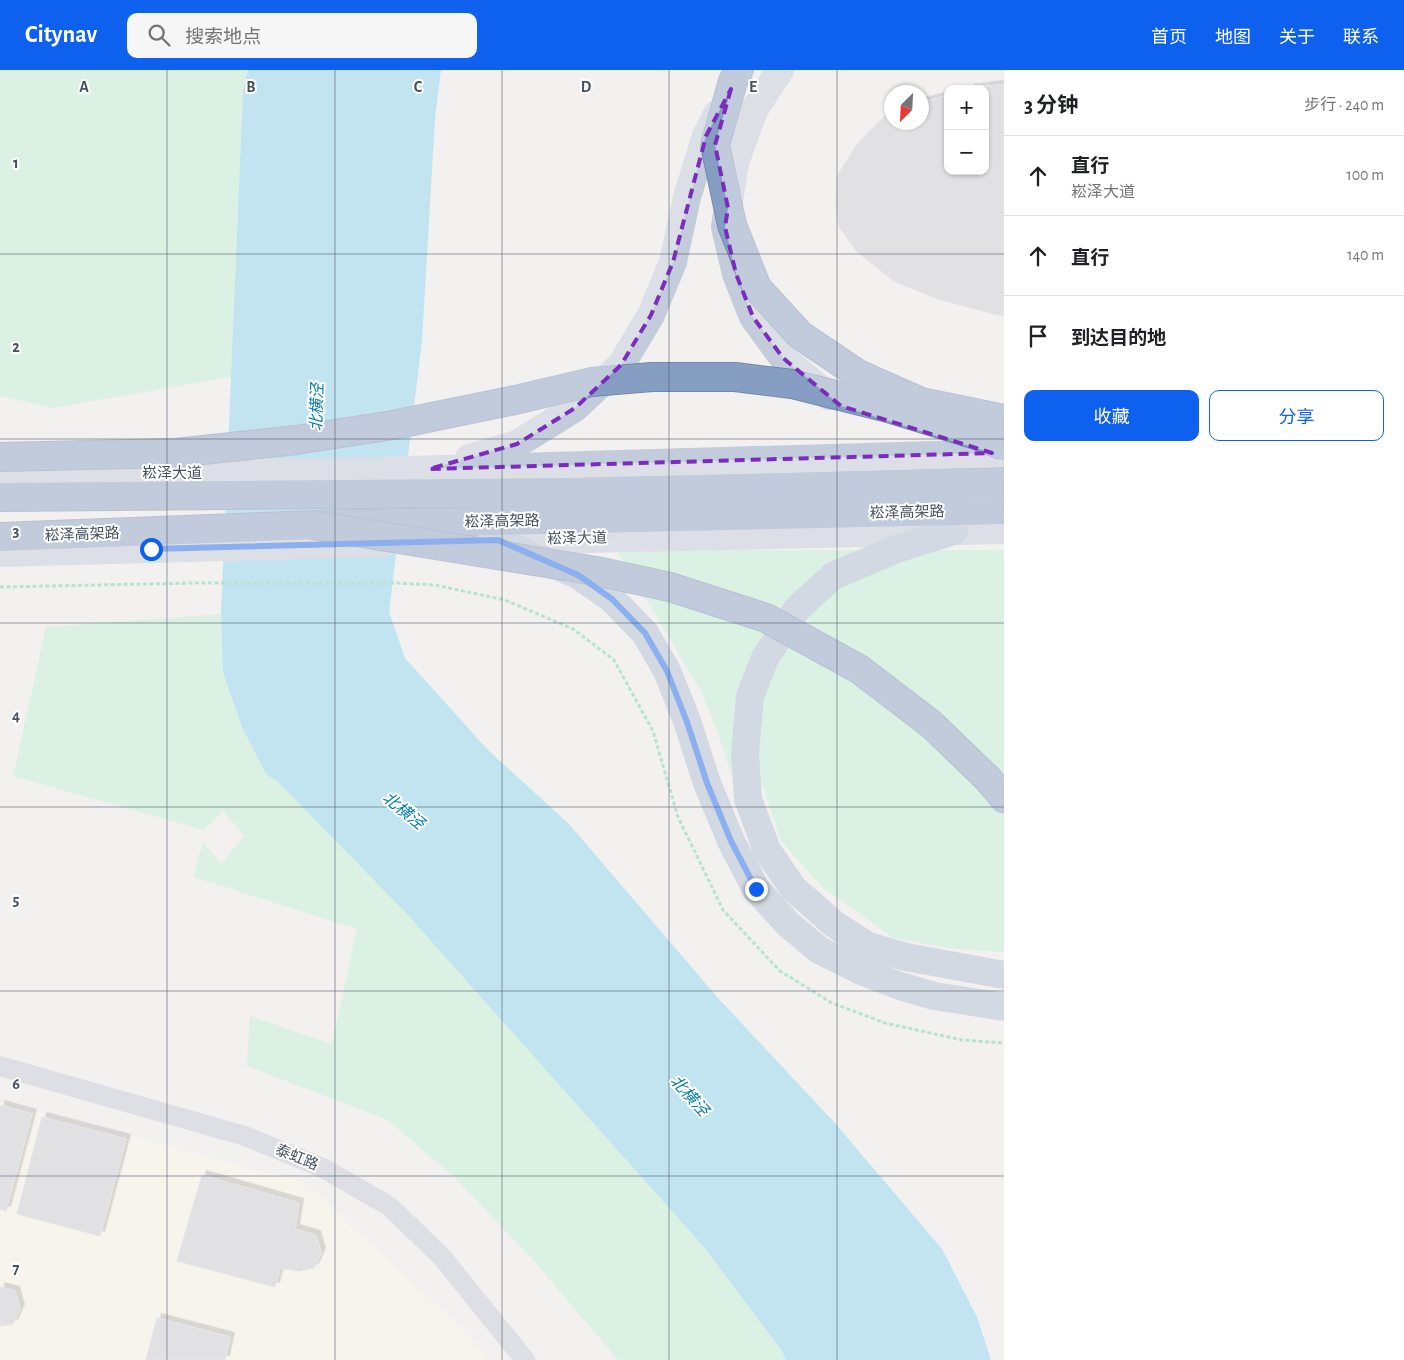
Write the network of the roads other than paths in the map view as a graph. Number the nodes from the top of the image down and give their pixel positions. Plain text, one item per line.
1 (742, 70) edge
2 (780, 70) edge
3 (1004, 419) edge
4 (1000, 451) edge
5 (0, 457) edge
6 (429, 469) junction
7 (0, 474) edge
8 (1004, 482) edge
9 (0, 497) edge
10 (1004, 510) edge
11 (313, 525) junction
12 (1004, 530) edge
13 (954, 531) junction
14 (0, 537) edge
15 (498, 540) junction
16 (0, 553) edge
17 (1004, 798) edge
18 (1004, 975) edge
19 (1004, 1007) edge
20 (0, 1066) edge
21 (525, 1360) edge

1 - 3 highway, bridge
1 - 6 main road, bridge
2 - 4 main road, bridge
4 - 5 highway, bridge
4 - 6 main road, 崧泽大道
6 - 7 main road, 崧泽大道
8 - 9 highway, 崧泽高架路
10 - 11 highway, 崧泽高架路, bridge
11 - 14 highway, 崧泽高架路
11 - 17 highway, bridge
12 - 13 main road, 崧泽大道
13 - 15 main road, 崧泽大道
13 - 18 main road
15 - 16 main road, 崧泽大道, bridge
15 - 19 main road, bridge
20 - 21 street, 泰虹路

